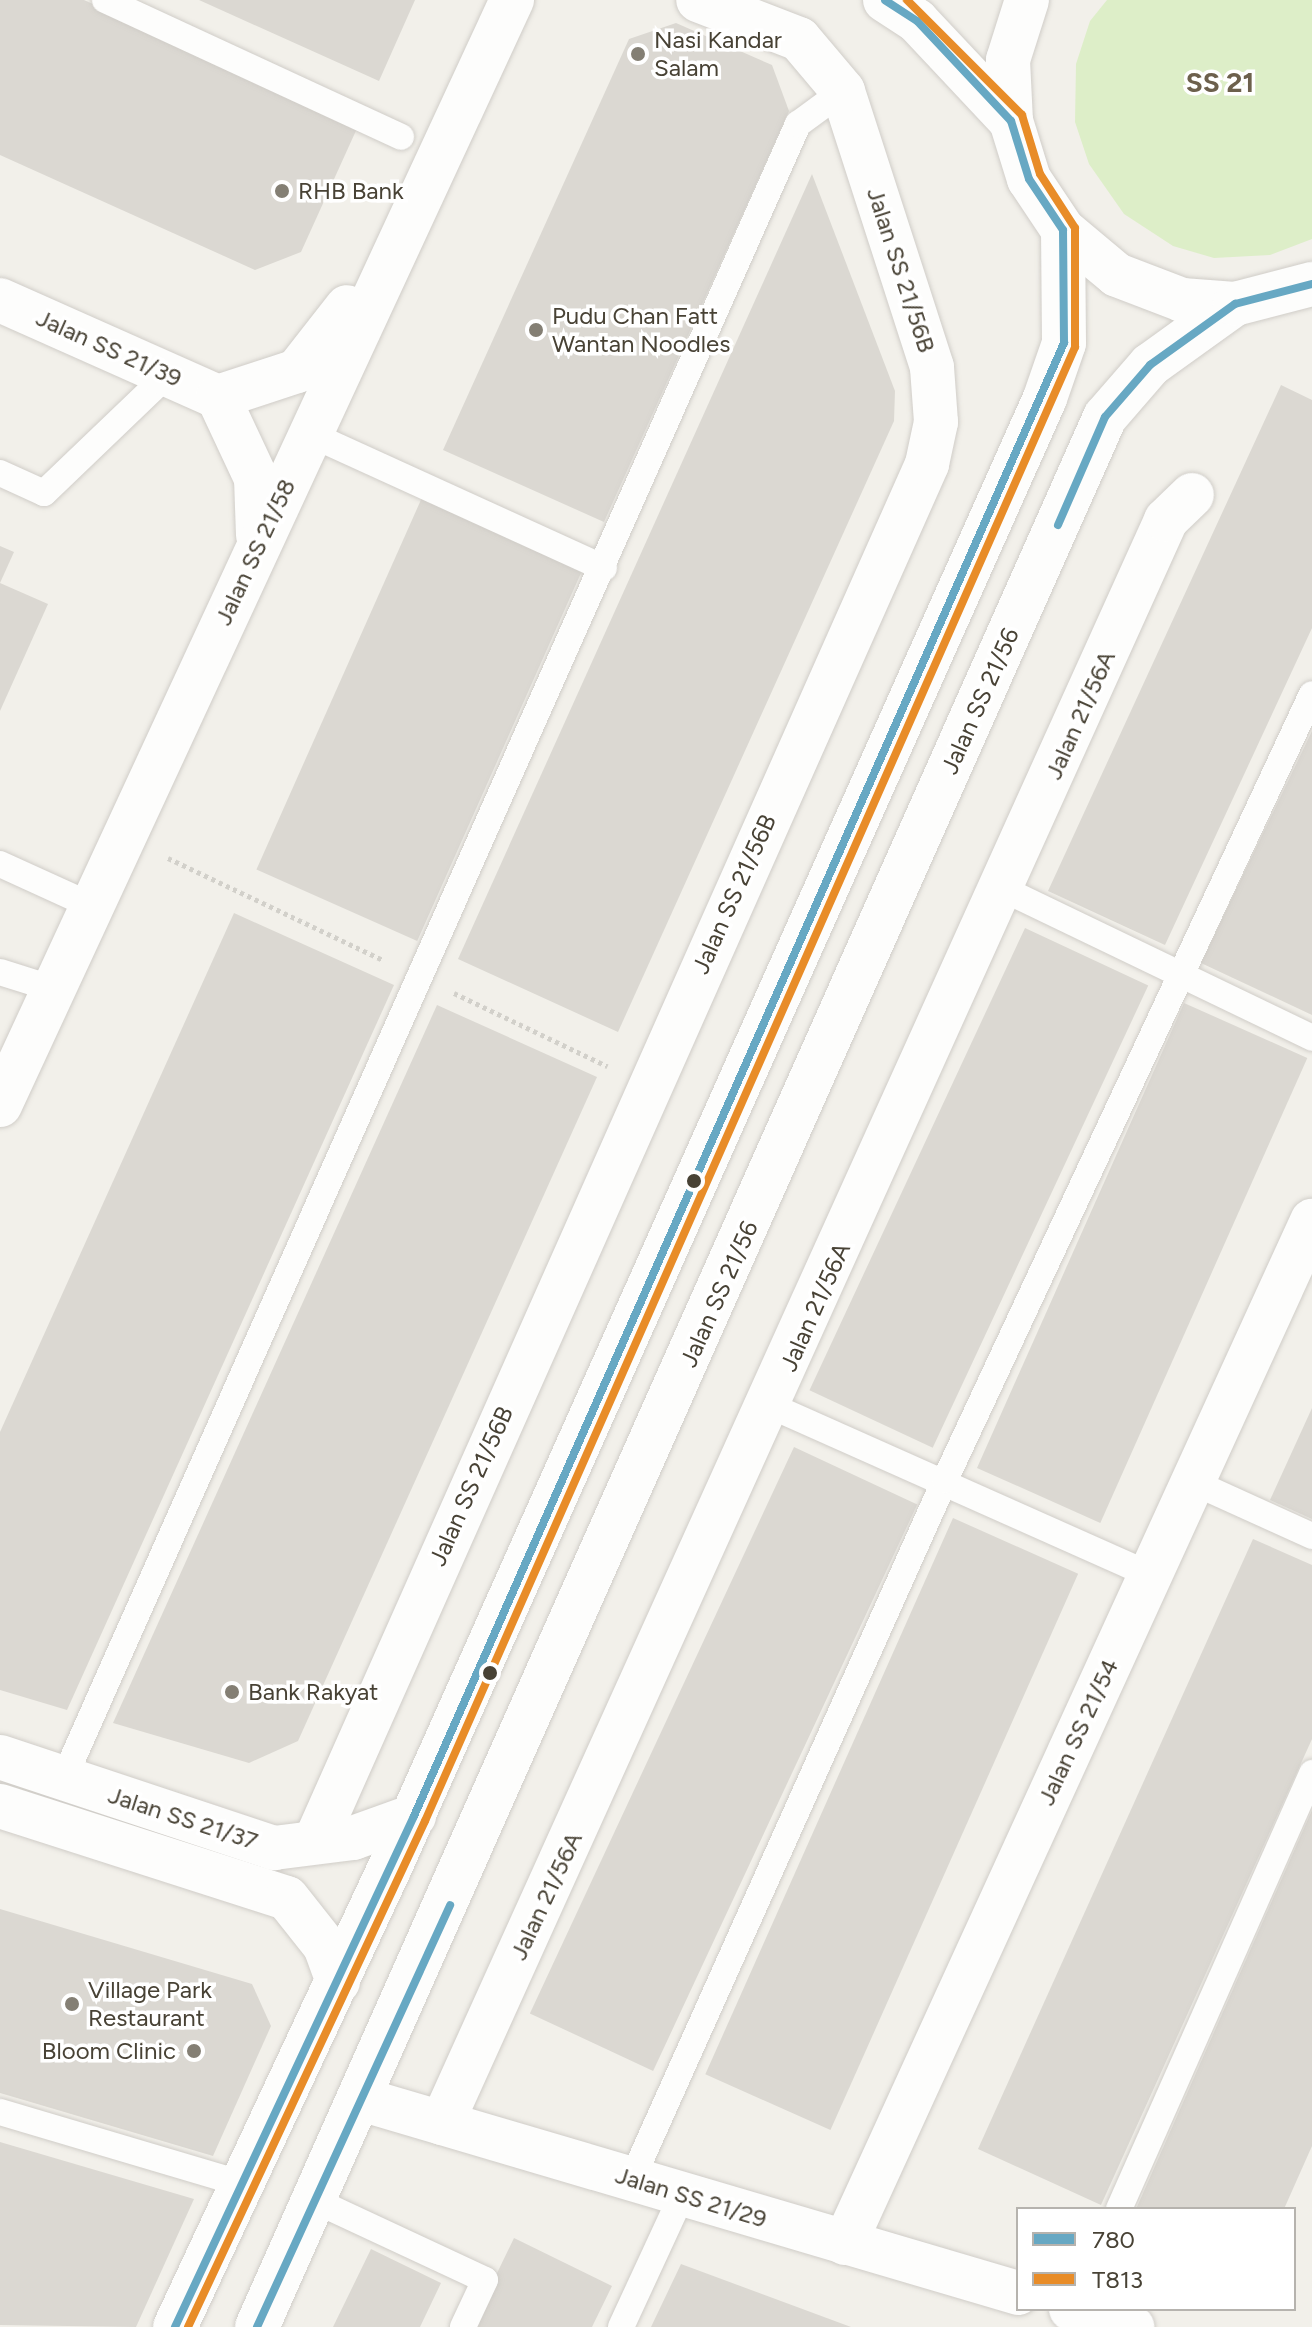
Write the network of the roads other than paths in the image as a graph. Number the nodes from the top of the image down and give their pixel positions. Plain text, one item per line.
1 (105, 0) edge
2 (492, 0) edge
3 (512, 0) edge
4 (698, 0) edge
5 (885, 0) edge
6 (1027, 0) edge
7 (843, 91) junction
8 (1011, 121) junction
9 (401, 137) dead end
10 (1063, 230) junction
11 (1312, 284) edge
12 (0, 300) edge
13 (1235, 304) junction
14 (167, 375) junction
15 (218, 397) junction
16 (310, 434) junction
17 (0, 473) edge
18 (1192, 495) dead end
19 (258, 544) junction
20 (604, 568) junction
21 (1312, 694) edge
22 (0, 864) edge
23 (1003, 889) junction
24 (92, 906) junction
25 (0, 972) edge
26 (1182, 975) junction
27 (54, 989) junction
28 (1312, 1038) edge
29 (0, 1105) edge
30 (1312, 1221) edge
31 (771, 1406) junction
32 (945, 1480) junction
33 (1193, 1482) junction
34 (1312, 1536) edge
35 (1150, 1575) junction
36 (0, 1757) edge
37 (1312, 1773) edge
38 (64, 1778) junction
39 (0, 1806) edge
40 (414, 1816) junction
41 (315, 1842) junction
42 (338, 1982) junction
43 (364, 2100) junction
44 (0, 2112) edge
45 (442, 2123) junction
46 (632, 2179) junction
47 (240, 2183) junction
48 (682, 2195) junction
49 (318, 2202) junction
50 (1120, 2207) edge
51 (845, 2243) junction
52 (1016, 2292) edge
53 (1080, 2311) edge
54 (175, 2327) edge
55 (257, 2327) edge
56 (463, 2327) edge
57 (621, 2327) edge
58 (1132, 2327) edge

1 - 9 lane
2 - 15 street
3 - 16 street, Jalan SS 21/58
4 - 7 street, Jalan SS 21/56B
5 - 8 street
6 - 8 street
7 - 20 lane
7 - 41 street, Jalan SS 21/56B
8 - 10 street
10 - 13 street
10 - 40 street
11 - 13 street
12 - 14 street, Jalan SS 21/39
13 - 43 street, Jalan SS 21/56
14 - 15 street, Jalan SS 21/39
14 - 17 lane
15 - 19 street
16 - 19 street, Jalan SS 21/58
16 - 20 lane
18 - 23 street, Jalan 21/56A
19 - 24 street, Jalan SS 21/58
20 - 38 lane
21 - 26 lane
22 - 24 lane
23 - 26 lane
23 - 31 street, Jalan 21/56A
24 - 27 street, Jalan SS 21/58
25 - 27 lane
26 - 28 lane
26 - 32 lane
27 - 29 street, Jalan SS 21/58
30 - 33 street, Jalan SS 21/54
31 - 32 lane
31 - 45 street, Jalan 21/56A
32 - 35 lane
32 - 46 lane
33 - 34 lane
33 - 35 street, Jalan SS 21/54
35 - 51 street, Jalan SS 21/54
36 - 38 street, Jalan SS 21/37
37 - 50 lane
38 - 41 street, Jalan SS 21/37
39 - 42 street, Jalan SS 21/37
40 - 41 street, Jalan SS 21/37
40 - 42 street
42 - 47 street
43 - 45 street, Jalan SS 21/29
43 - 49 street, Jalan SS 21/56
44 - 47 lane
45 - 46 street, Jalan SS 21/29
46 - 48 street, Jalan SS 21/29
47 - 54 street
48 - 51 street, Jalan SS 21/29
48 - 57 lane
49 - 55 street, Jalan SS 21/56
49 - 56 lane
51 - 52 street, Jalan SS 21/29
53 - 58 street

